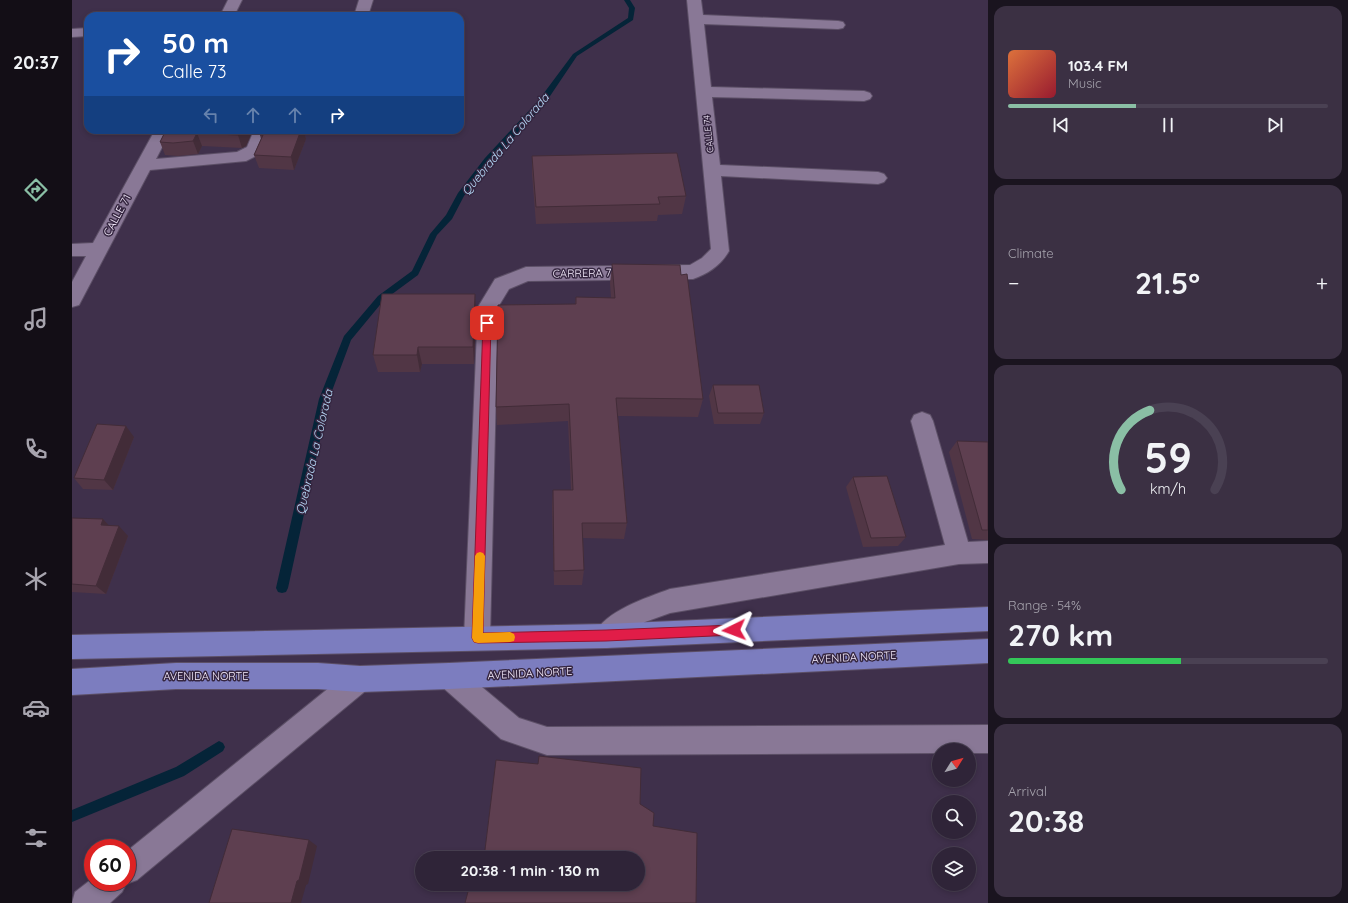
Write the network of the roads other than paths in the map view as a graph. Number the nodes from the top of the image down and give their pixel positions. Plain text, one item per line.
1 (235, 0) edge
2 (366, 0) edge
3 (694, 0) edge
4 (228, 12) edge
5 (362, 12) edge
6 (696, 19) junction
7 (838, 25) dead end
8 (84, 32) edge
9 (72, 33) edge
10 (703, 92) junction
11 (864, 96) dead end
12 (161, 134) edge
13 (260, 134) edge
14 (144, 165) junction
15 (711, 170) junction
16 (878, 178) dead end
17 (99, 249) junction
18 (72, 250) edge
19 (709, 263) joint
20 (72, 300) edge
21 (922, 421) dead end
22 (988, 552) edge
23 (959, 554) junction
24 (988, 619) edge
25 (606, 636) junction
26 (478, 638) junction
27 (72, 647) edge
28 (988, 651) edge
29 (449, 676) junction
30 (360, 679) junction
31 (72, 682) edge
32 (988, 739) edge
33 (136, 863) edge
34 (101, 891) edge
35 (86, 903) edge

1 - 4 street
2 - 5 street
3 - 6 street, CALLE 74
6 - 7 street
6 - 10 street, CALLE 74
8 - 9 street
10 - 11 street
10 - 15 street, CALLE 74
12 - 14 street, CALLE 71
13 - 14 street
14 - 17 street, CALLE 71
15 - 16 street
15 - 19 street, CALLE 74
17 - 18 street
17 - 20 street, CALLE 71
19 - 26 street, CARRERA 7
21 - 23 street
22 - 23 street
23 - 25 street
24 - 25 main road
25 - 26 main road
26 - 27 main road
28 - 29 main road, AVENIDA NORTE
29 - 30 main road, AVENIDA NORTE
29 - 32 street
30 - 31 main road, AVENIDA NORTE
30 - 33 street
34 - 35 street

